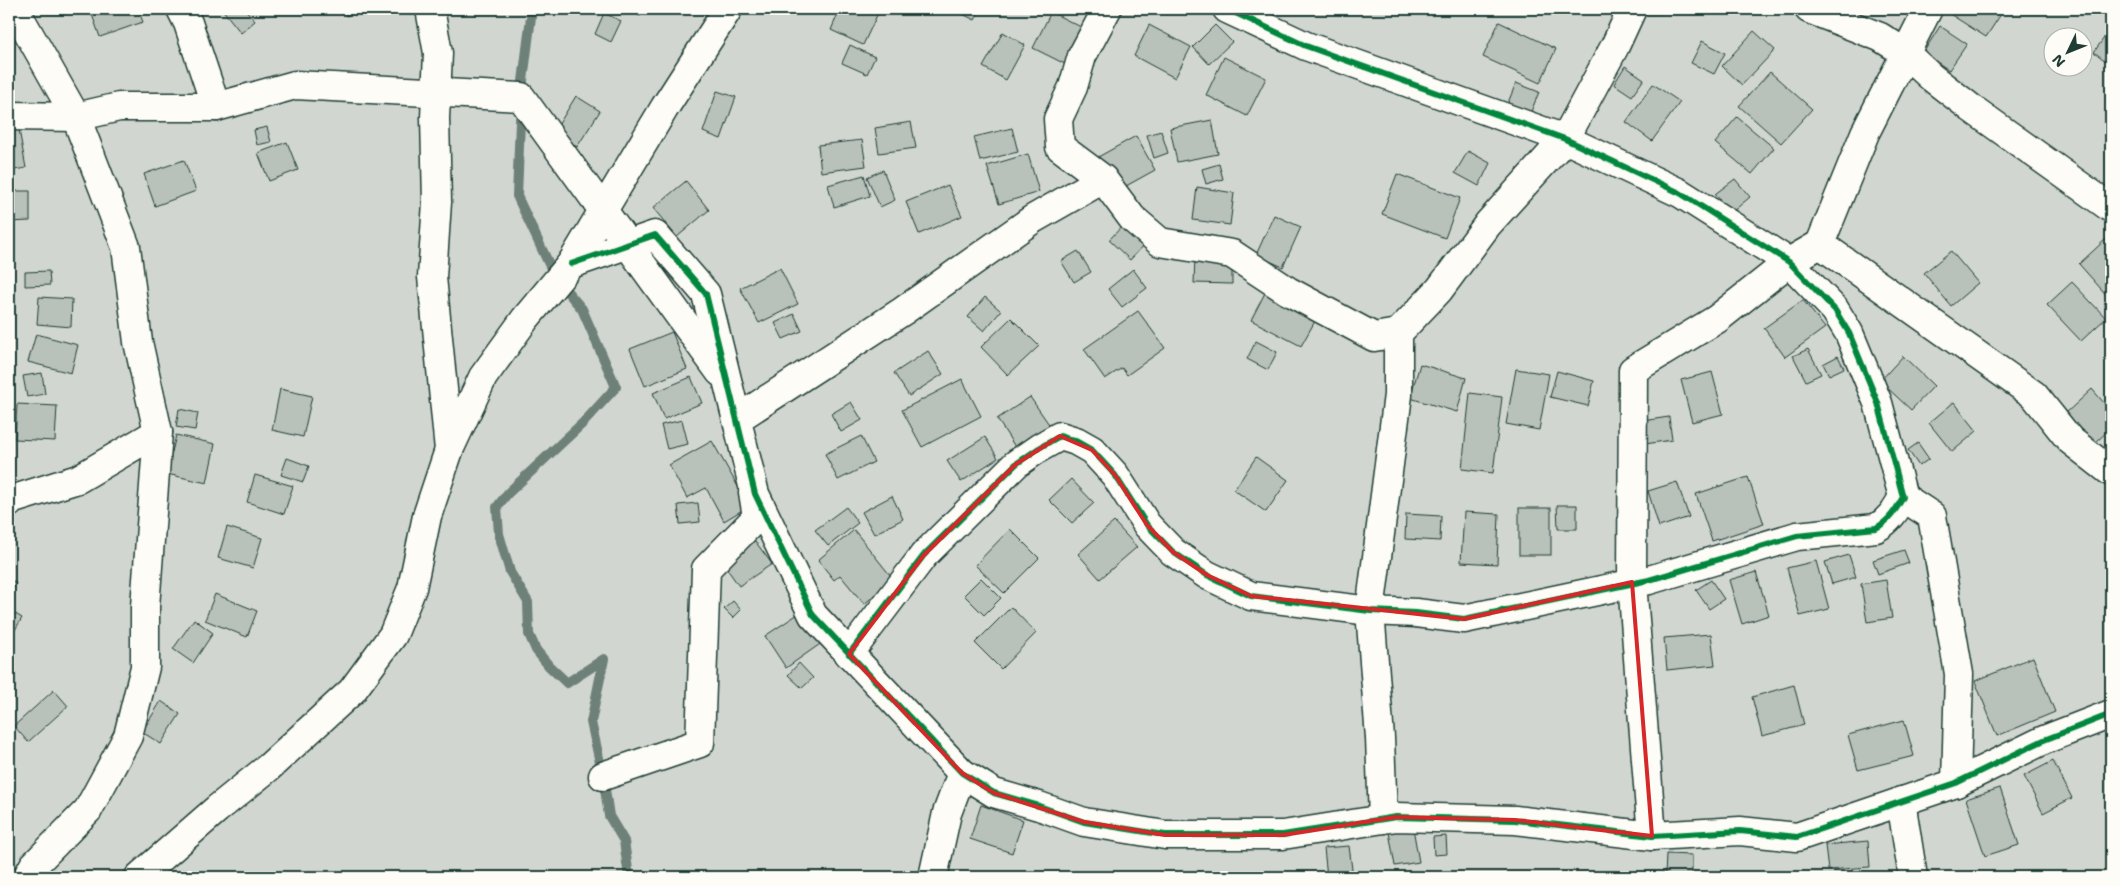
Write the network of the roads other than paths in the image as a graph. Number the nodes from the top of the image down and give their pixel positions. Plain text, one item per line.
1 (15, 9) edge
2 (181, 9) edge
3 (430, 9) edge
4 (728, 9) edge
5 (1106, 9) edge
6 (1227, 9) edge
7 (1632, 9) edge
8 (1809, 9) edge
9 (1928, 9) edge
10 (1904, 52) junction
11 (216, 107) junction
12 (9, 116) edge
13 (76, 117) junction
14 (1565, 139) junction
15 (1103, 179) junction
16 (2111, 208) edge
17 (1820, 244) junction
18 (1789, 262) junction
19 (572, 264) junction
20 (1398, 333) junction
21 (737, 419) junction
22 (158, 432) junction
23 (449, 450) junction
24 (2111, 472) edge
25 (1903, 497) junction
26 (9, 503) edge
27 (1632, 582) junction
28 (1370, 611) junction
29 (849, 654) junction
30 (2111, 714) edge
31 (962, 774) junction
32 (603, 776) dead end
33 (1956, 783) junction
34 (1901, 801) junction
35 (1383, 819) junction
36 (1652, 836) junction
37 (27, 877) edge
38 (139, 877) edge
39 (933, 877) edge
40 (1912, 877) edge

1 - 13 main road
2 - 11 main road
3 - 23 main road
4 - 19 main road
5 - 15 main road
6 - 14 main road
7 - 14 main road
8 - 10 main road
9 - 10 main road
10 - 16 main road
10 - 17 main road
11 - 13 main road
11 - 32 main road
12 - 13 main road
13 - 22 main road
14 - 18 main road
14 - 20 main road
15 - 20 main road
15 - 21 main road
17 - 18 main road
17 - 24 main road
18 - 25 main road
18 - 27 main road
19 - 21 main road
19 - 23 main road
20 - 28 main road
21 - 29 main road
22 - 26 main road
22 - 37 main road
23 - 38 main road
25 - 27 main road
25 - 33 main road
27 - 28 main road
27 - 36 main road
28 - 29 main road
28 - 35 main road
29 - 31 main road
30 - 33 main road
31 - 35 main road
31 - 39 main road
33 - 34 main road
34 - 36 main road
34 - 40 main road
35 - 36 main road

